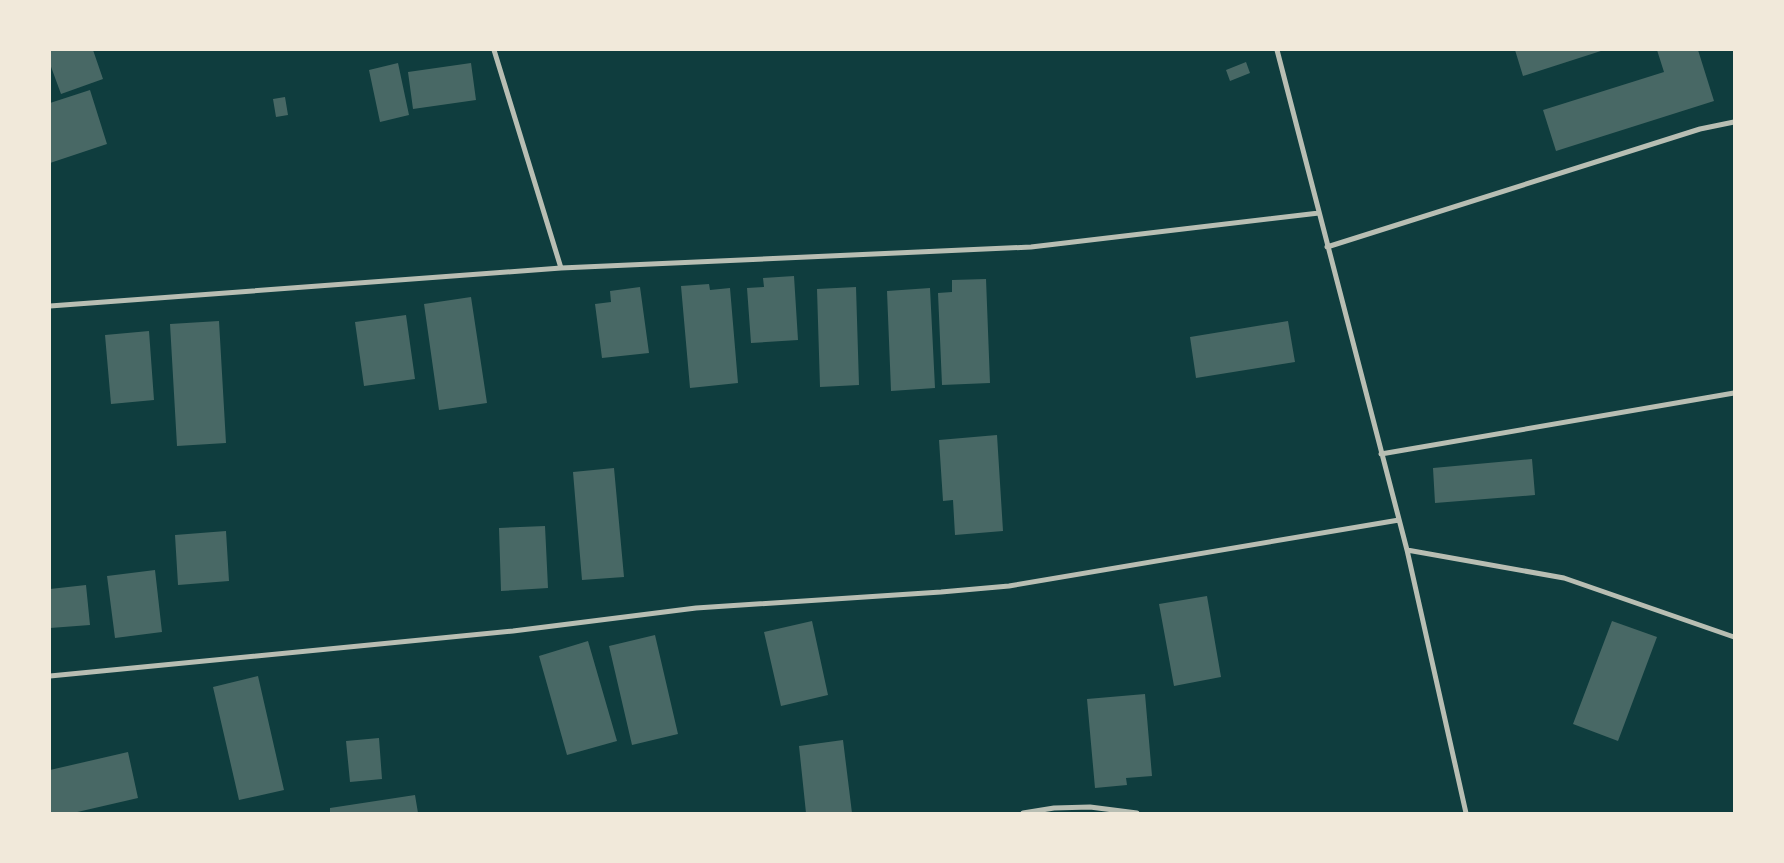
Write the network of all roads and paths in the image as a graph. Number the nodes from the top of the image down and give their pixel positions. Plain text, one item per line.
1 (494, 50) edge
2 (1277, 50) edge
3 (1734, 122) edge
4 (1319, 212) junction
5 (1327, 247) junction
6 (560, 268) junction
7 (50, 306) edge
8 (1734, 393) edge
9 (1382, 454) junction
10 (1399, 520) junction
11 (1407, 550) junction
12 (1734, 636) edge
13 (50, 676) edge
14 (1023, 813) edge
15 (1137, 813) edge
16 (1466, 813) edge

1 - 6 street
2 - 4 street
3 - 5 street
4 - 5 street
4 - 6 street
5 - 9 street
6 - 7 street
8 - 9 street
9 - 10 street
10 - 11 street
10 - 13 street
11 - 12 street
11 - 16 street
14 - 15 street

